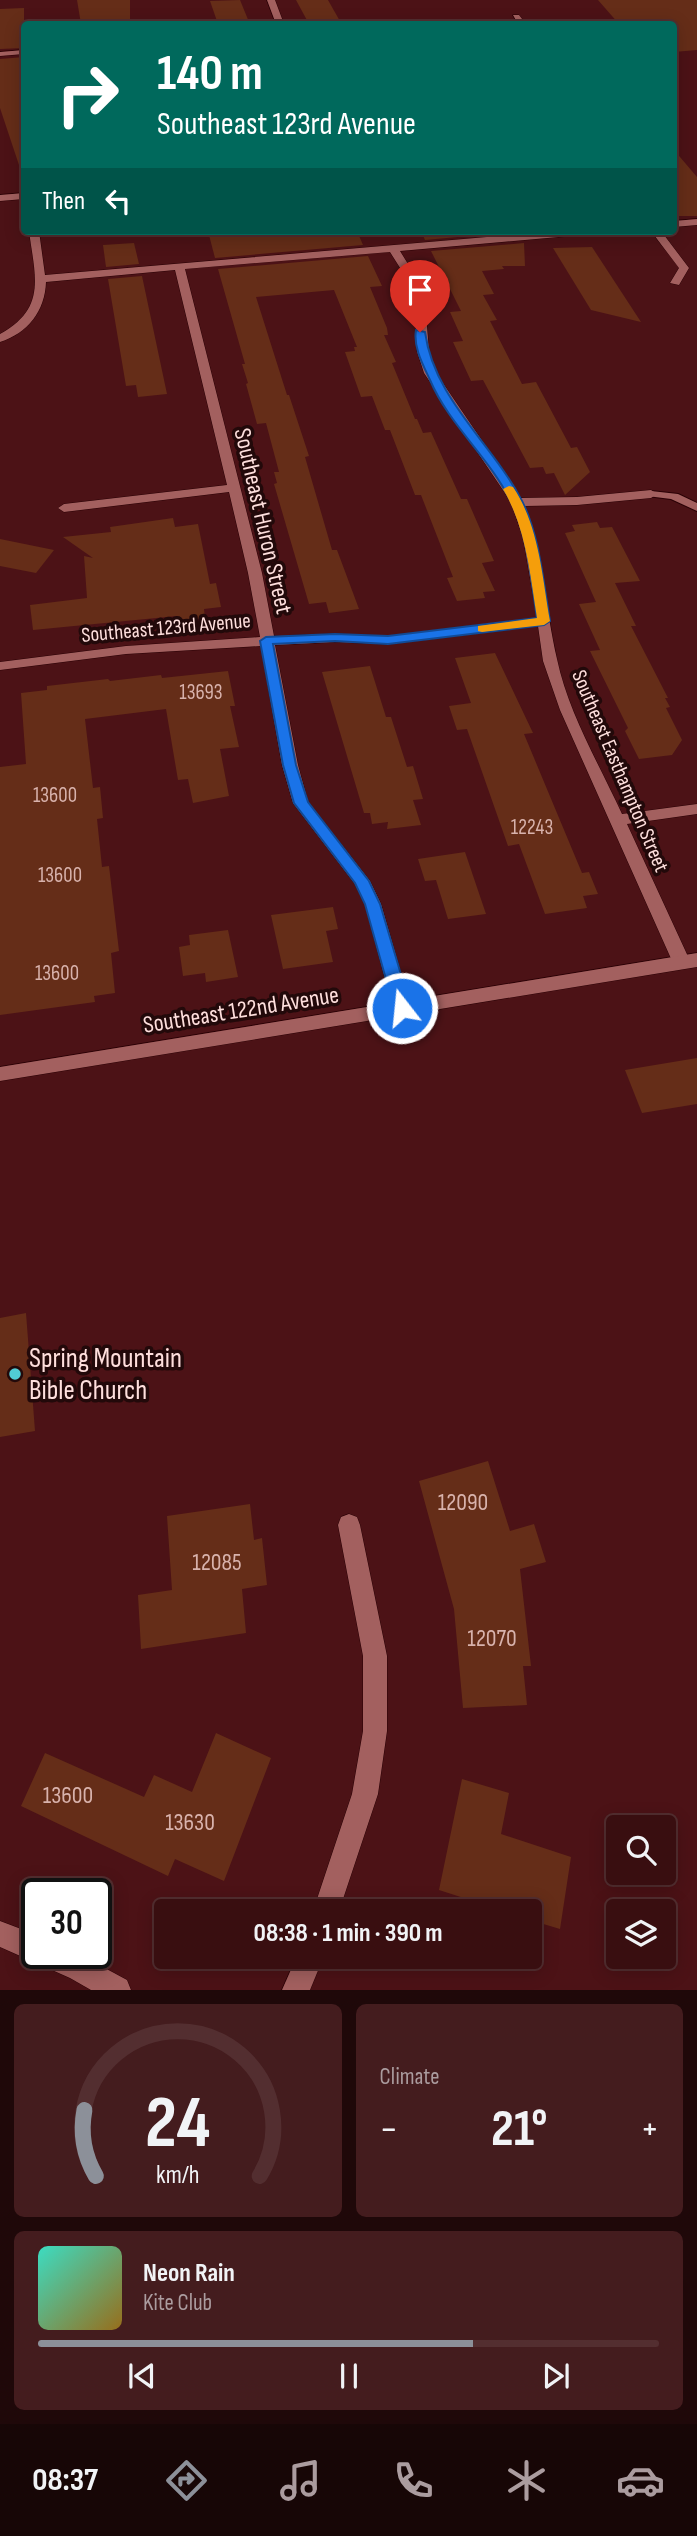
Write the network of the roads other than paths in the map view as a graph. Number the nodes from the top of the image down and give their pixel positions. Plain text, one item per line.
1 (271, 0) edge
2 (516, 17) dead end
3 (279, 21) edge
4 (519, 21) edge
5 (21, 52) edge
6 (0, 54) edge
7 (21, 196) edge
8 (0, 198) edge
9 (697, 222) edge
10 (677, 224) edge
11 (34, 235) edge
12 (550, 235) edge
13 (659, 235) edge
14 (394, 250) junction
15 (180, 268) junction
16 (39, 279) junction
17 (675, 283) dead end
18 (0, 339) edge
19 (234, 488) junction
20 (651, 494) joint
21 (517, 502) junction
22 (64, 508) dead end
23 (697, 508) edge
24 (544, 621) junction
25 (266, 641) junction
26 (0, 666) edge
27 (697, 809) edge
28 (616, 820) junction
29 (689, 962) edge
30 (402, 1008) junction
31 (0, 1074) edge
32 (349, 1525) dead end
33 (330, 1899) edge
34 (0, 1934) edge
35 (21, 1943) edge
36 (82, 1969) edge
37 (305, 1969) edge
38 (117, 1990) edge
39 (296, 1990) edge

1 - 3 street
2 - 4 street
5 - 6 street
7 - 8 street
9 - 10 street
11 - 16 street
12 - 14 street
13 - 17 street
14 - 15 street
14 - 21 street, Southeast Easthampton Street
15 - 16 street
15 - 19 street, Southeast Huron Street
16 - 18 street
19 - 22 street
19 - 25 street, Southeast Huron Street
20 - 21 street
20 - 23 lane
21 - 24 street, Southeast Easthampton Street
24 - 25 street, Southeast 123rd Avenue
24 - 28 street, Southeast Easthampton Street
25 - 26 street, Southeast 123rd Avenue
25 - 30 street, Southeast Huron Street
27 - 28 street
28 - 29 street, Southeast Easthampton Street
29 - 30 street, Southeast 122nd Avenue
30 - 31 street, Southeast 122nd Avenue
32 - 33 street
34 - 35 street
36 - 38 street
37 - 39 street

